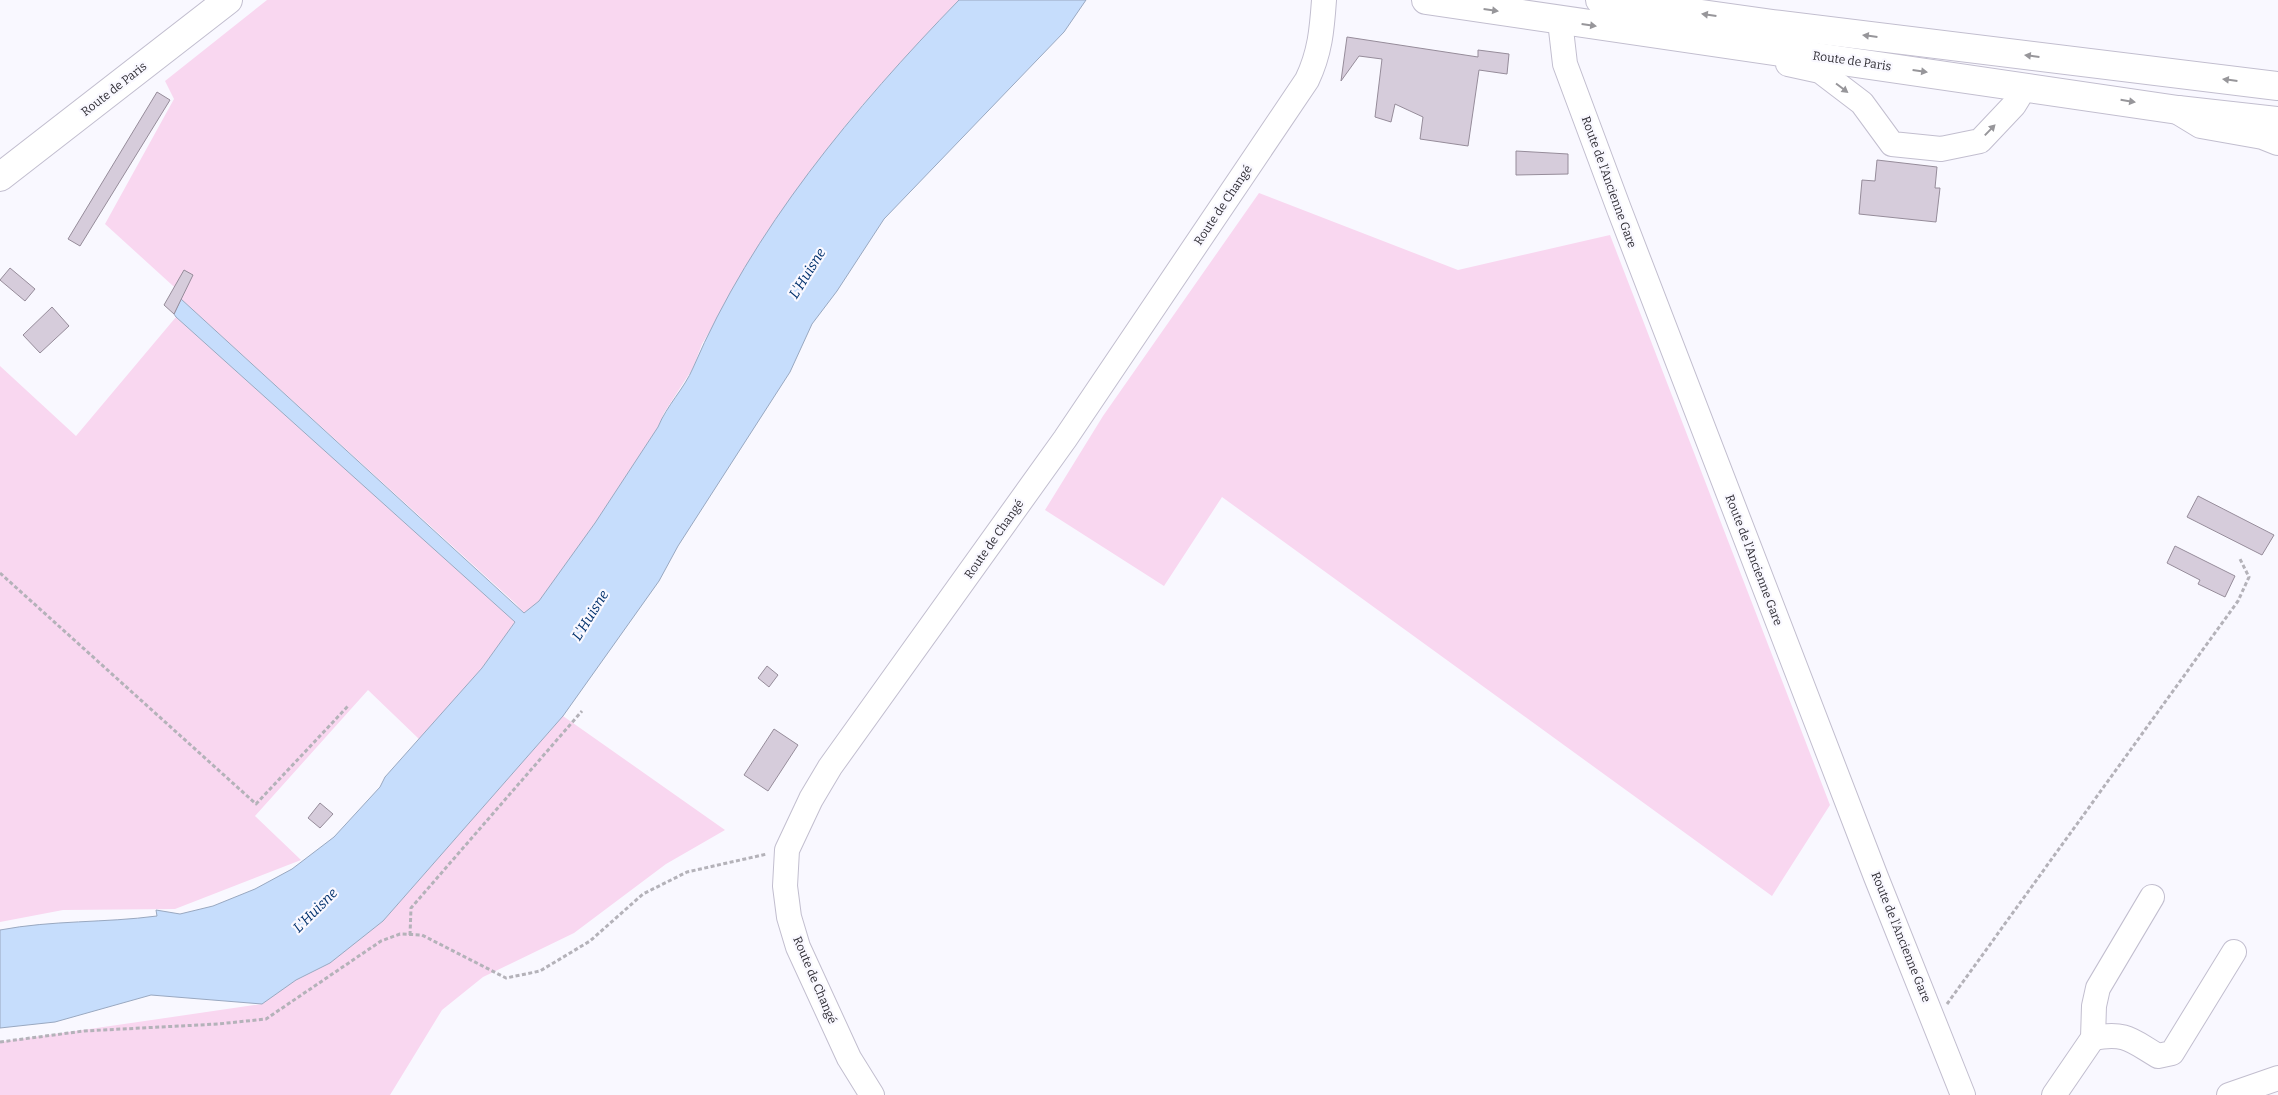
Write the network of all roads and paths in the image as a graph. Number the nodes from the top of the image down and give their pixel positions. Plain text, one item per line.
1 (228, 0) edge
2 (1324, 0) edge
3 (1426, 0) edge
4 (1600, 0) edge
5 (1560, 21) junction
6 (1733, 44) junction
7 (2278, 86) edge
8 (2025, 87) junction
9 (2178, 110) junction
10 (2278, 121) edge
11 (2278, 141) edge
12 (0, 178) edge
13 (2240, 559) dead end
14 (0, 573) edge
15 (348, 706) dead end
16 (582, 711) dead end
17 (787, 850) junction
18 (2152, 897) dead end
19 (410, 935) junction
20 (2234, 952) dead end
21 (1935, 1021) junction
22 (2093, 1038) junction
23 (0, 1042) edge
24 (2278, 1078) edge
25 (872, 1095) edge
26 (1963, 1095) edge
27 (2054, 1095) edge
28 (2229, 1095) edge

1 - 12 main road, Route de Paris
2 - 17 street, Route de Changé
3 -> 5 main road, Route de Paris
7 -> 4 main road
5 -> 6 main road, Route de Paris
5 - 21 street, Route de l'Ancienne Gare
6 -> 8 main road, Route de Paris
6 -> 8 street
8 -> 9 main road, Route de Paris
9 - 10 main road, Route de Paris
9 - 11 main road
13 - 21 path
14 - 15 path
16 - 19 path
17 - 19 path
17 - 25 street, Route de Changé
18 - 22 street
19 - 23 path
20 - 22 street
21 - 26 street, Route de l'Ancienne Gare
22 - 27 street
24 - 28 street

